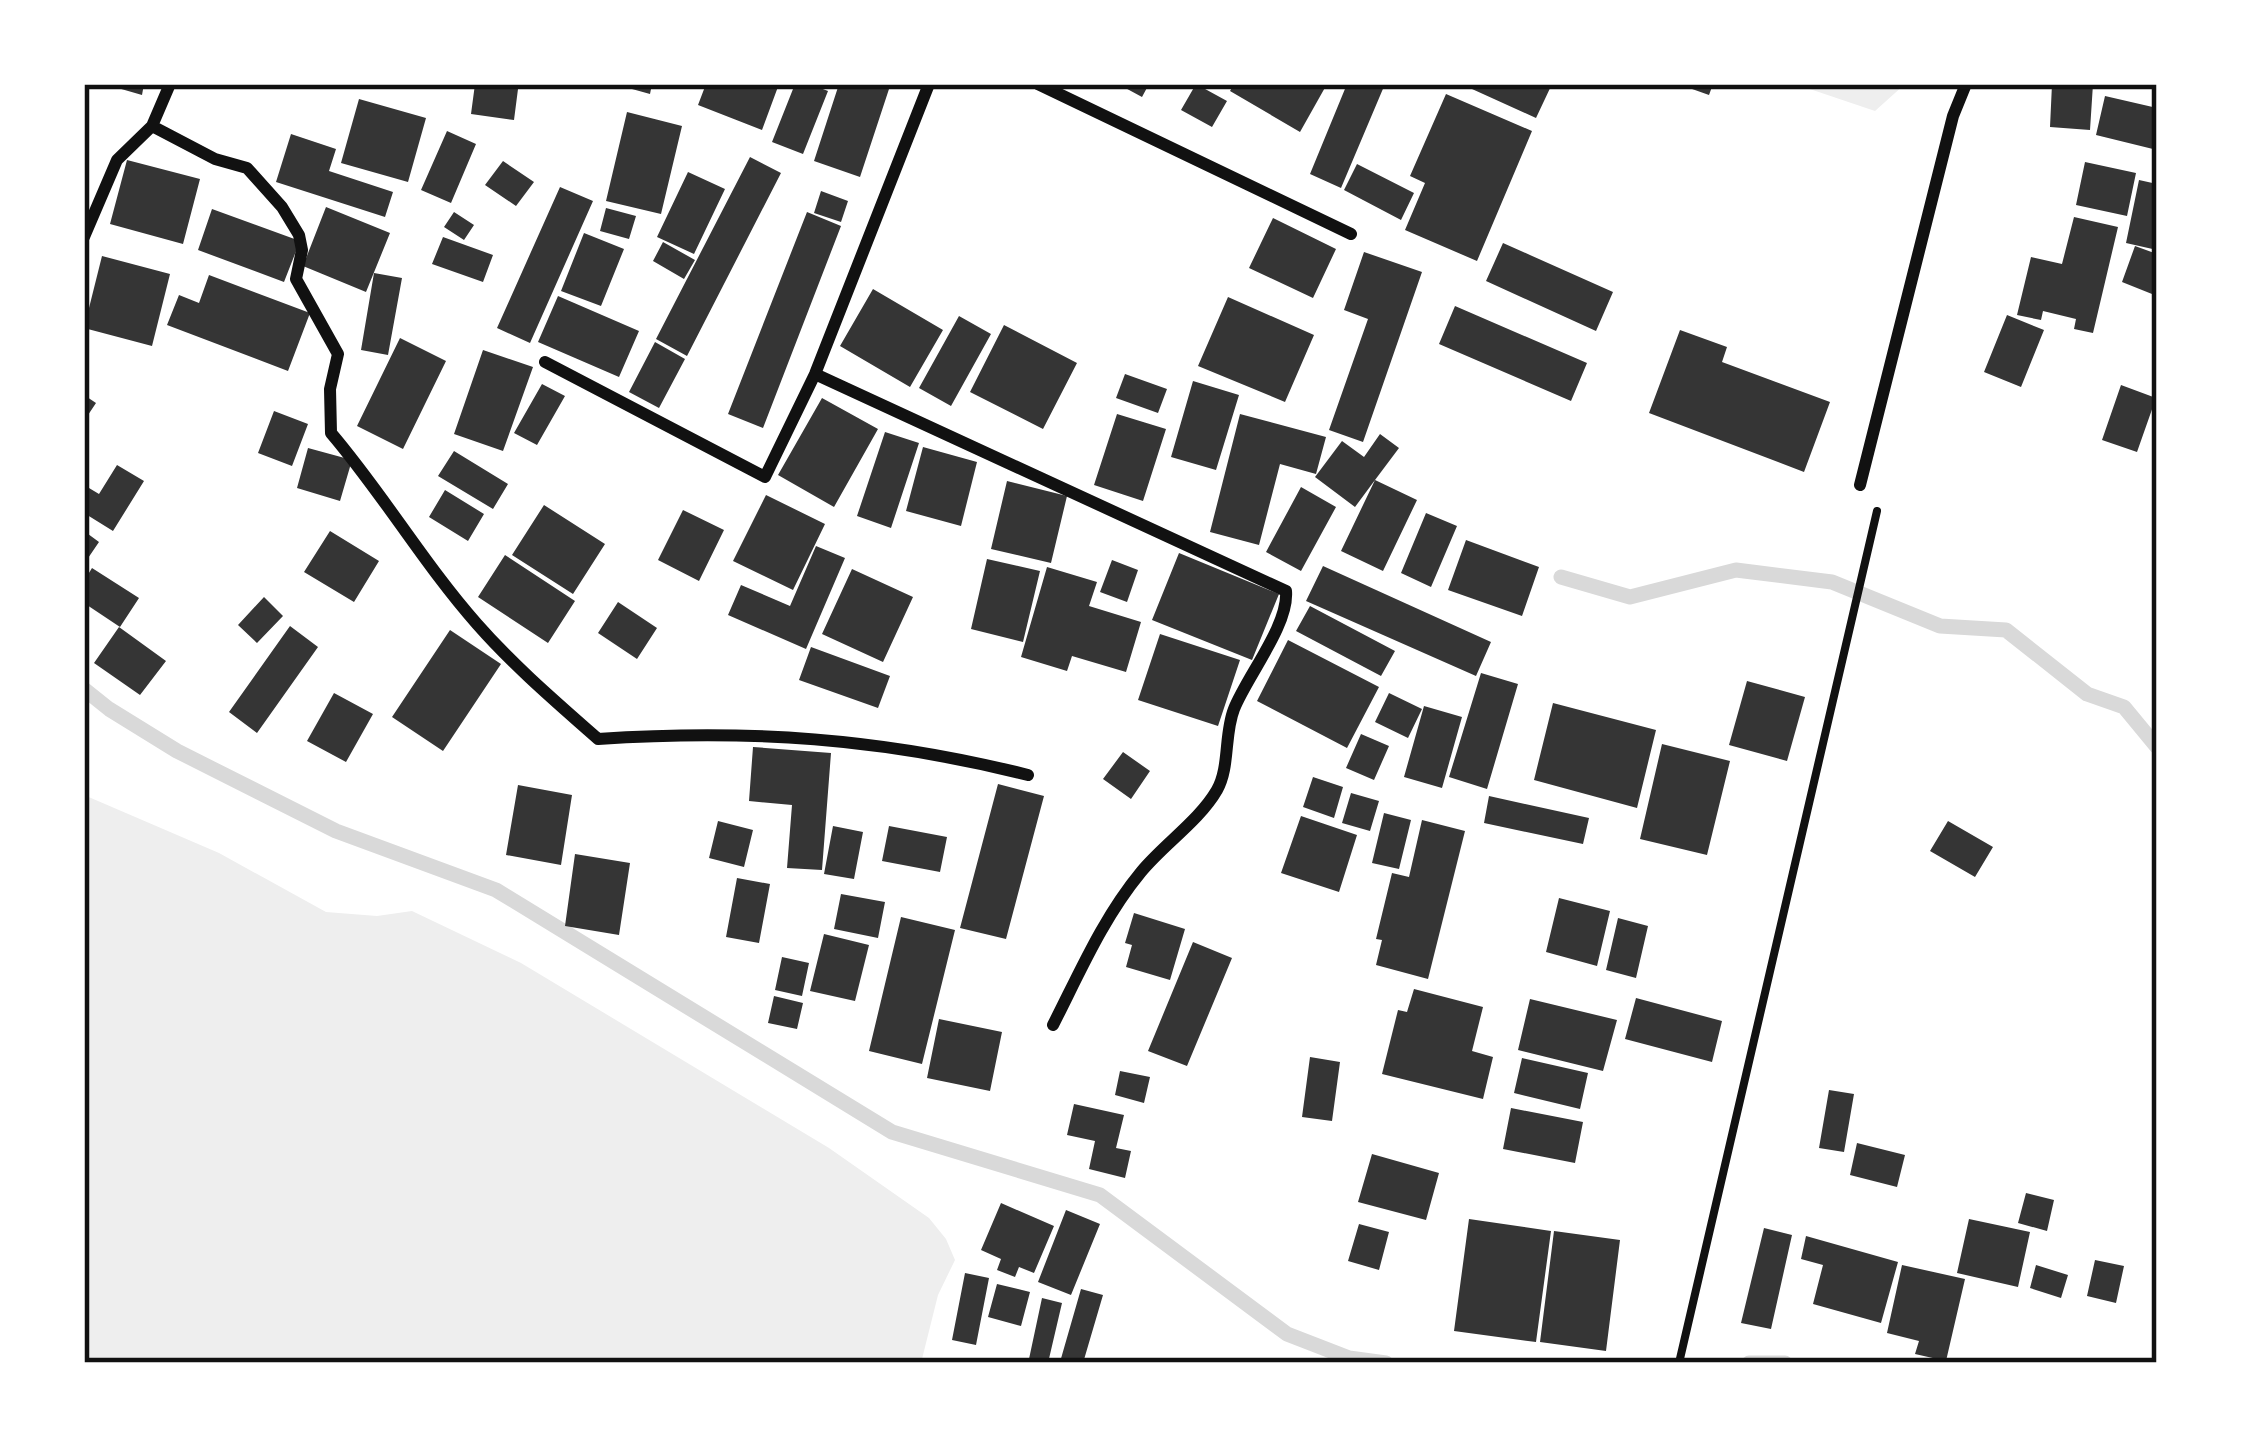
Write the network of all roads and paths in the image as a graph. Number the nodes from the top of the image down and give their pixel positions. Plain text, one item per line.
1 (170, 84) edge
2 (929, 84) edge
3 (1038, 84) edge
4 (1966, 84) edge
5 (152, 126) junction
6 (1351, 234) dead end
7 (84, 237) edge
8 (545, 362) dead end
9 (815, 374) junction
10 (1860, 485) dead end
11 (1880, 498) dead end
12 (1028, 775) dead end
13 (1053, 1025) dead end
14 (1679, 1363) edge

1 - 5 street
2 - 9 street
3 - 6 street
4 - 10 street
5 - 7 street
5 - 12 street
8 - 9 street
9 - 13 street
11 - 14 path

